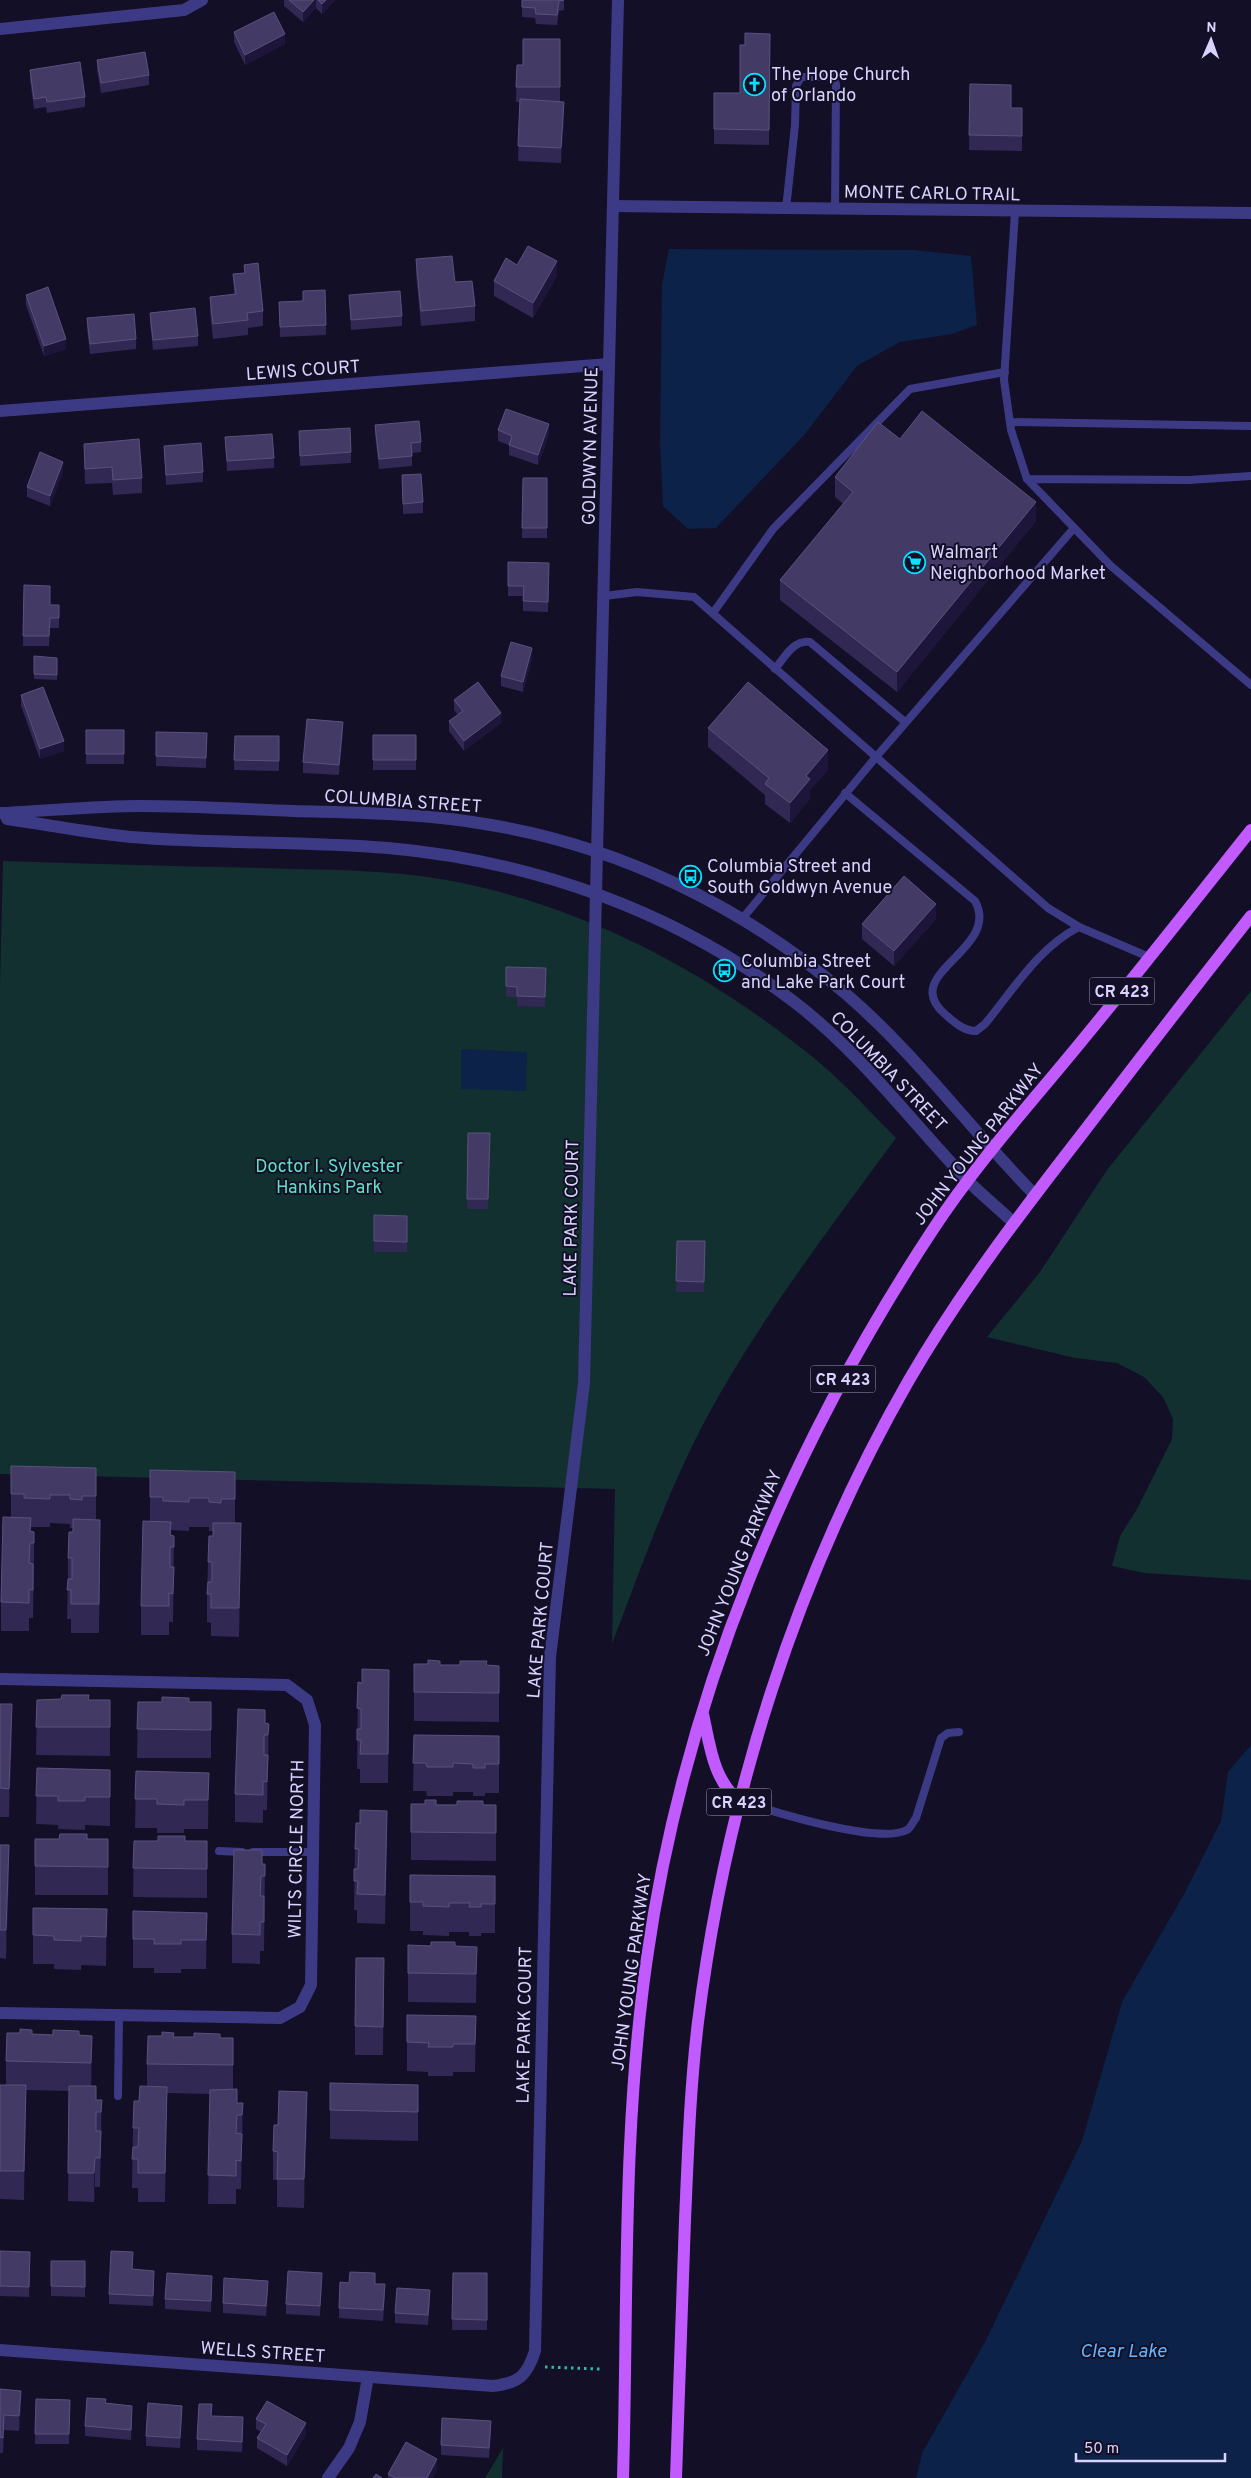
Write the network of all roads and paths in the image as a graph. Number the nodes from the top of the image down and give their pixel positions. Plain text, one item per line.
1 (202, 0) edge
2 (618, 0) edge
3 (0, 29) edge
4 (614, 206) junction
5 (786, 209) junction
6 (835, 210) junction
7 (1015, 212) junction
8 (1251, 214) edge
9 (608, 364) junction
10 (1005, 372) junction
11 (0, 411) edge
12 (1010, 422) junction
13 (1251, 426) edge
14 (1251, 476) edge
15 (1027, 479) junction
16 (1074, 528) junction
17 (604, 596) junction
18 (713, 613) junction
19 (775, 669) junction
20 (1251, 685) edge
21 (905, 722) junction
22 (876, 757) junction
23 (845, 794) junction
24 (0, 813) edge
25 (0, 817) edge
26 (1251, 830) edge
27 (598, 851) junction
28 (596, 893) junction
29 (1251, 916) edge
30 (742, 919) junction
31 (1079, 927) junction
32 (1150, 957) junction
33 (991, 1150) junction
34 (968, 1181) junction
35 (1034, 1194) junction
36 (1014, 1222) junction
37 (0, 1679) edge
38 (703, 1712) junction
39 (959, 1732) dead end
40 (739, 1801) junction
41 (219, 1852) dead end
42 (313, 1852) junction
43 (0, 2013) edge
44 (120, 2016) junction
45 (118, 2096) dead end
46 (0, 2350) edge
47 (530, 2366) junction
48 (600, 2369) dead end
49 (368, 2377) junction
50 (522, 2378) joint
51 (328, 2478) edge
52 (623, 2478) edge
53 (676, 2478) edge

1 - 3 street
2 - 4 street, GOLDWYN AVENUE
4 - 5 street, MONTE CARLO TRAIL
4 - 9 street, GOLDWYN AVENUE
5 - 6 street, MONTE CARLO TRAIL
5 - 6 lane
6 - 7 street, MONTE CARLO TRAIL
7 - 8 street, MONTE CARLO TRAIL
7 - 10 lane
9 - 11 street, LEWIS COURT
9 - 17 street, GOLDWYN AVENUE
10 - 12 lane
10 - 18 lane
12 - 13 lane
12 - 15 lane
14 - 15 lane
15 - 16 lane
16 - 20 lane
16 - 21 lane
17 - 18 lane
17 - 27 street, GOLDWYN AVENUE
18 - 19 lane
19 - 21 lane
19 - 22 lane
21 - 22 lane
22 - 23 lane
22 - 31 lane
23 - 30 lane
23 - 31 lane
24 - 27 street, COLUMBIA STREET
25 - 28 street, COLUMBIA STREET
26 - 32 main road, JOHN YOUNG PARKWAY / CR 423
27 - 28 street, GOLDWYN AVENUE
27 - 30 street, COLUMBIA STREET
28 - 34 street, COLUMBIA STREET
28 - 47 street, LAKE PARK COURT
29 - 35 main road, CR 423
30 - 33 street, COLUMBIA STREET
31 - 32 lane
32 - 33 main road, JOHN YOUNG PARKWAY / CR 423
33 - 34 main road, JOHN YOUNG PARKWAY / CR 423
33 - 35 street, COLUMBIA STREET
34 - 36 street, COLUMBIA STREET
34 - 38 main road, JOHN YOUNG PARKWAY / CR 423
35 - 36 main road, CR 423
36 - 40 main road, CR 423
37 - 42 street, WILTS CIRCLE NORTH
38 - 40 main road
38 - 52 main road, JOHN YOUNG PARKWAY / CR 423
39 - 40 lane
40 - 53 main road, CR 423
41 - 42 lane
42 - 44 street, WILTS CIRCLE NORTH
43 - 44 street, WILTS CIRCLE NORTH
44 - 45 lane
46 - 49 street, WELLS STREET
47 - 48 path
47 - 50 street, LAKE PARK COURT
49 - 50 street, WELLS STREET
49 - 51 street

